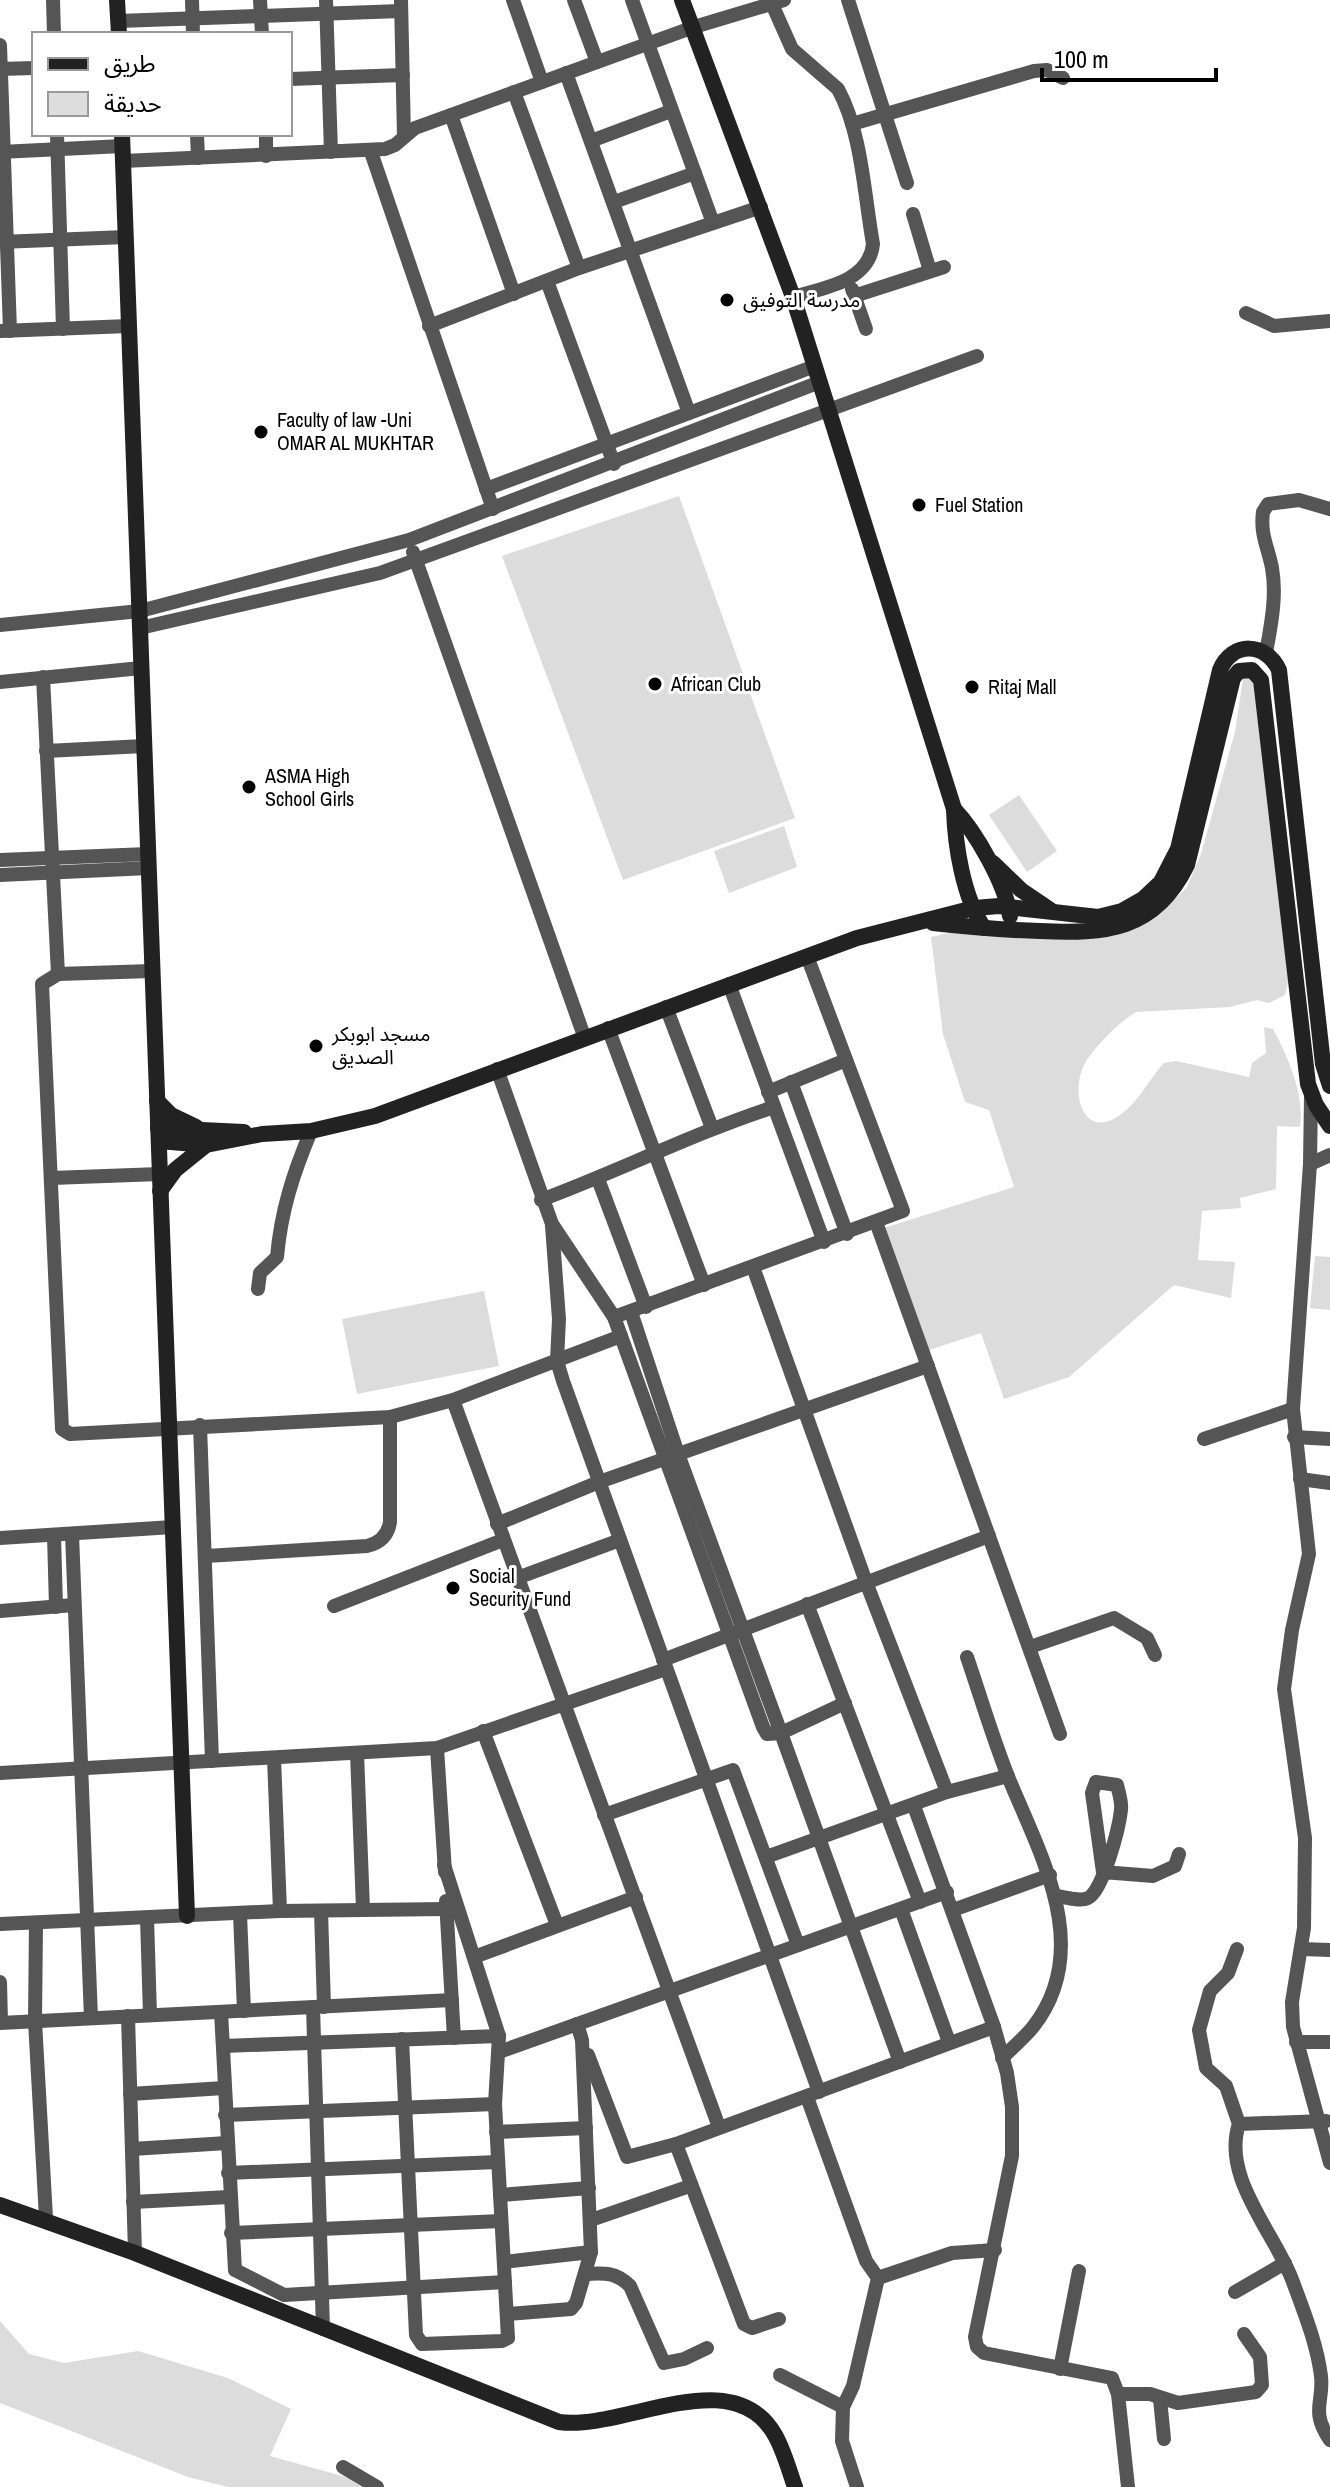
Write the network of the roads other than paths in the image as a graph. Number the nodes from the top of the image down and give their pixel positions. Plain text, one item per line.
1 (53, 0) edge
2 (117, 0) edge
3 (192, 0) edge
4 (260, 0) edge
5 (513, 0) edge
6 (574, 0) edge
7 (632, 0) edge
8 (682, 0) edge
9 (848, 0) edge
10 (778, 2) edge
11 (401, 6) edge
12 (326, 7) edge
13 (261, 17) junction
14 (192, 18) junction
15 (118, 27) edge
16 (694, 27) junction
17 (54, 32) edge
18 (193, 32) edge
19 (262, 32) edge
20 (648, 44) junction
21 (0, 45) edge
22 (597, 62) junction
23 (32, 68) edge
24 (0, 69) edge
25 (566, 73) junction
26 (403, 75) junction
27 (329, 78) junction
28 (1063, 78) dead end
29 (292, 79) edge
30 (542, 82) junction
31 (514, 92) junction
32 (671, 111) junction
33 (885, 113) junction
34 (451, 115) junction
35 (852, 124) junction
36 (197, 136) edge
37 (266, 136) edge
38 (404, 137) junction
39 (591, 141) junction
40 (57, 142) edge
41 (123, 147) edge
42 (2, 152) edge
43 (331, 152) junction
44 (371, 152) junction
45 (266, 156) junction
46 (198, 158) junction
47 (695, 173) junction
48 (907, 183) dead end
49 (614, 202) junction
50 (761, 207) junction
51 (913, 214) dead end
52 (713, 223) junction
53 (126, 237) junction
54 (60, 240) junction
55 (4, 242) edge
56 (630, 251) junction
57 (579, 268) junction
58 (547, 281) junction
59 (849, 281) junction
60 (514, 294) junction
61 (854, 296) junction
62 (793, 297) junction
63 (1246, 313) dead end
64 (1330, 321) edge
65 (129, 326) junction
66 (429, 326) junction
67 (63, 329) junction
68 (866, 329) dead end
69 (5, 331) edge
70 (977, 356) dead end
71 (817, 374) junction
72 (828, 409) junction
73 (689, 413) junction
74 (606, 444) junction
75 (614, 464) junction
76 (486, 489) junction
77 (493, 509) junction
78 (1330, 509) edge
79 (409, 540) junction
80 (416, 560) junction
81 (140, 611) junction
82 (0, 625) edge
83 (140, 628) junction
84 (1266, 653) junction
85 (141, 668) junction
86 (43, 677) junction
87 (0, 682) edge
88 (144, 746) junction
89 (46, 751) junction
90 (954, 809) junction
91 (984, 856) junction
92 (0, 860) edge
93 (148, 861) junction
94 (52, 865) junction
95 (0, 875) edge
96 (966, 879) junction
97 (974, 908) junction
98 (1009, 908) junction
99 (1057, 914) junction
100 (935, 920) junction
101 (984, 928) junction
102 (1009, 930) junction
103 (807, 956) junction
104 (152, 971) junction
105 (58, 974) junction
106 (729, 984) junction
107 (666, 1007) junction
108 (608, 1028) junction
109 (584, 1036) junction
110 (846, 1060) junction
111 (497, 1069) junction
112 (791, 1082) junction
113 (1330, 1086) edge
114 (768, 1092) junction
115 (1311, 1095) junction
116 (157, 1101) junction
117 (774, 1107) junction
118 (1330, 1126) edge
119 (712, 1128) junction
120 (311, 1131) junction
121 (158, 1135) junction
122 (208, 1138) junction
123 (655, 1154) junction
124 (1330, 1155) edge
125 (1310, 1164) junction
126 (51, 1178) junction
127 (598, 1179) junction
128 (160, 1182) junction
129 (541, 1200) junction
130 (876, 1222) junction
131 (552, 1224) junction
132 (847, 1234) junction
133 (824, 1242) junction
134 (753, 1267) junction
135 (704, 1285) junction
136 (258, 1289) dead end
137 (646, 1307) junction
138 (631, 1312) junction
139 (614, 1317) junction
140 (621, 1336) junction
141 (557, 1361) junction
142 (928, 1366) junction
143 (453, 1400) junction
144 (1293, 1409) junction
145 (803, 1410) junction
146 (390, 1417) junction
147 (200, 1425) junction
148 (169, 1427) junction
149 (1294, 1437) junction
150 (1204, 1439) dead end
151 (1330, 1439) edge
152 (672, 1457) junction
153 (1300, 1479) junction
154 (599, 1482) junction
155 (1330, 1483) edge
156 (497, 1524) junction
157 (173, 1527) junction
158 (72, 1534) junction
159 (54, 1535) junction
160 (989, 1536) junction
161 (0, 1538) edge
162 (503, 1540) junction
163 (620, 1540) junction
164 (206, 1556) junction
165 (517, 1578) junction
166 (866, 1582) junction
167 (807, 1604) junction
168 (74, 1605) junction
169 (334, 1606) dead end
170 (56, 1607) junction
171 (0, 1611) edge
172 (736, 1631) junction
173 (1030, 1647) junction
174 (1155, 1655) dead end
175 (967, 1657) dead end
176 (665, 1664) junction
177 (845, 1703) junction
178 (563, 1704) junction
179 (483, 1731) junction
180 (781, 1733) junction
181 (1060, 1734) dead end
182 (437, 1748) junction
183 (357, 1753) junction
184 (274, 1758) junction
185 (212, 1761) junction
186 (181, 1763) junction
187 (81, 1769) junction
188 (0, 1773) edge
189 (1008, 1776) junction
190 (706, 1778) junction
191 (947, 1792) junction
192 (914, 1806) junction
193 (888, 1814) junction
194 (604, 1815) junction
195 (821, 1836) junction
196 (1179, 1854) dead end
197 (766, 1857) junction
198 (444, 1865) junction
199 (1103, 1872) junction
200 (1050, 1875) junction
201 (947, 1892) junction
202 (1056, 1896) junction
203 (636, 1897) junction
204 (920, 1902) junction
205 (363, 1909) junction
206 (447, 1909) junction
207 (901, 1909) junction
208 (953, 1910) junction
209 (280, 1911) junction
210 (321, 1911) junction
211 (240, 1914) junction
212 (187, 1916) junction
213 (147, 1918) junction
214 (87, 1921) junction
215 (36, 1923) junction
216 (0, 1924) edge
217 (557, 1925) junction
218 (850, 1927) junction
219 (798, 1945) junction
220 (1237, 1949) dead end
221 (1301, 1949) junction
222 (1330, 1950) edge
223 (770, 1955) junction
224 (474, 1957) junction
225 (0, 1982) edge
226 (670, 1991) junction
227 (452, 2000) junction
228 (319, 2007) junction
229 (244, 2011) junction
230 (221, 2012) junction
231 (150, 2015) junction
232 (128, 2016) junction
233 (91, 2018) junction
234 (35, 2021) junction
235 (1, 2022) edge
236 (577, 2024) junction
237 (994, 2027) junction
238 (499, 2036) junction
239 (454, 2038) junction
240 (402, 2039) junction
241 (582, 2040) junction
242 (949, 2042) junction
243 (1296, 2042) junction
244 (1330, 2042) edge
245 (314, 2043) junction
246 (223, 2046) junction
247 (499, 2052) junction
248 (1002, 2058) junction
249 (900, 2062) junction
250 (224, 2088) junction
251 (130, 2094) junction
252 (813, 2094) junction
253 (495, 2104) junction
254 (406, 2108) junction
255 (317, 2112) junction
256 (225, 2115) junction
257 (1325, 2121) edge
258 (1239, 2124) junction
259 (719, 2127) junction
260 (586, 2128) junction
261 (496, 2132) junction
262 (227, 2143) junction
263 (676, 2144) junction
264 (132, 2149) junction
265 (498, 2162) junction
266 (1330, 2163) edge
267 (408, 2167) junction
268 (318, 2171) junction
269 (228, 2173) junction
270 (690, 2186) junction
271 (589, 2188) junction
272 (500, 2195) junction
273 (0, 2196) edge
274 (229, 2197) junction
275 (133, 2202) junction
276 (7, 2206) edge
277 (46, 2218) junction
278 (591, 2220) junction
279 (501, 2221) junction
280 (412, 2225) junction
281 (320, 2229) junction
282 (231, 2233) junction
283 (995, 2250) junction
284 (591, 2252) junction
285 (135, 2253) junction
286 (504, 2262) junction
287 (1285, 2263) junction
288 (1079, 2271) dead end
289 (585, 2274) junction
290 (878, 2278) junction
291 (505, 2282) junction
292 (415, 2286) junction
293 (322, 2290) junction
294 (1235, 2292) dead end
295 (507, 2314) junction
296 (779, 2319) dead end
297 (323, 2329) junction
298 (1244, 2334) dead end
299 (707, 2348) dead end
300 (1060, 2369) junction
301 (780, 2375) dead end
302 (1118, 2394) junction
303 (1160, 2399) junction
304 (843, 2407) junction
305 (1164, 2439) dead end
306 (1330, 2440) edge
307 (343, 2467) dead end
308 (377, 2487) edge
309 (795, 2487) edge
310 (857, 2487) edge
311 (1128, 2487) edge

1 - 17 street
2 - 15 street
3 - 14 street
4 - 13 street
5 - 30 street
6 - 22 street
7 - 20 street
8 - 16 street
9 - 33 street
10 - 16 street
10 - 35 street
11 - 12 street
11 - 26 street
12 - 13 street
12 - 27 street
13 - 14 street
13 - 19 street
14 - 15 street
14 - 18 street
16 - 20 street
16 - 50 street
20 - 22 street
20 - 32 street
21 - 24 street
22 - 25 street
23 - 24 street
24 - 42 street
25 - 30 street
25 - 39 street
26 - 27 street
26 - 38 street
27 - 29 street
27 - 43 street
28 - 33 street
30 - 31 street
31 - 34 street
31 - 57 street
32 - 39 street
32 - 47 street
33 - 35 street
33 - 48 street
34 - 38 street
34 - 60 street
35 - 59 street
36 - 46 street
37 - 45 street
38 - 44 street
39 - 49 street
40 - 41 street
40 - 42 street
40 - 54 street
41 - 46 street
41 - 53 street
42 - 55 street
43 - 44 street
43 - 45 street
44 - 66 street
45 - 46 street
47 - 49 street
47 - 52 street
49 - 56 street
50 - 52 street
50 - 62 street
51 - 61 street
52 - 56 street
53 - 54 street
53 - 65 street
54 - 55 street
54 - 67 street
55 - 69 street
56 - 57 street
56 - 73 street
57 - 58 street
58 - 60 street
58 - 74 street
59 - 61 street
59 - 62 street
60 - 66 street
61 - 68 street
62 - 71 street
63 - 64 street
65 - 67 street
65 - 81 street
66 - 76 street
67 - 69 street
70 - 72 street
71 - 72 street
71 - 73 street
71 - 75 street
72 - 80 street
72 - 90 street
73 - 74 street
74 - 75 street
74 - 76 street
75 - 77 street
76 - 77 street
77 - 79 street
78 - 84 street
79 - 80 street
79 - 81 street
80 - 83 street
80 - 109 street
81 - 82 street
81 - 83 street
83 - 85 street
84 - 99 street
84 - 113 street
85 - 86 street
85 - 88 street
86 - 87 street
86 - 89 street
88 - 89 street
88 - 93 street
89 - 94 street
90 - 91 street
90 - 96 street
91 - 98 street
91 - 99 street
92 - 94 street
93 - 94 street
93 - 104 street
94 - 95 street
94 - 105 street
96 - 97 street
96 - 100 street
97 - 98 street
97 - 100 street
97 - 101 street
98 - 99 street
98 - 102 street
100 - 101 street
100 - 103 street
101 - 102 street
102 - 115 street
103 - 106 street
103 - 110 street
104 - 105 street
104 - 116 street
105 - 126 street
106 - 107 street
106 - 114 street
107 - 108 street
107 - 119 street
108 - 109 street
108 - 123 street
109 - 111 street
110 - 112 street
110 - 130 street
111 - 120 street
111 - 129 street
112 - 114 street
112 - 132 street
114 - 117 street
115 - 118 street
115 - 125 street
116 - 121 street
116 - 122 street
117 - 119 street
117 - 133 street
119 - 123 street
120 - 122 street
120 - 136 street
121 - 122 street
121 - 128 street
122 - 128 street
123 - 127 street
123 - 135 street
124 - 125 street
125 - 144 street
126 - 128 street
126 - 148 street
127 - 129 street
127 - 137 street
128 - 148 street
129 - 131 street
130 - 132 street
130 - 142 street
131 - 139 street
131 - 141 street
132 - 133 street
133 - 134 street
134 - 135 street
134 - 145 street
135 - 137 street
137 - 138 street
138 - 139 street
138 - 152 street
139 - 140 street
140 - 141 street
140 - 152 street
141 - 143 street
141 - 154 street
142 - 145 street
142 - 160 street
143 - 146 street
143 - 156 street
144 - 149 street
144 - 150 street
145 - 152 street
145 - 166 street
146 - 147 street
146 - 164 street
147 - 148 street
147 - 164 street
148 - 157 street
149 - 151 street
149 - 153 street
152 - 154 street
152 - 172 street
153 - 155 street
153 - 221 street
154 - 156 street
154 - 163 street
156 - 162 street
157 - 158 street
157 - 186 street
158 - 159 street
158 - 168 street
159 - 161 street
159 - 170 street
160 - 166 street
160 - 173 street
162 - 165 street
162 - 169 street
163 - 165 street
163 - 176 street
164 - 185 street
165 - 178 street
166 - 167 street
166 - 191 street
167 - 172 street
167 - 177 street
168 - 170 street
168 - 187 street
170 - 171 street
172 - 176 street
172 - 180 street
173 - 174 street
173 - 181 street
175 - 189 street
176 - 178 street
176 - 190 street
177 - 180 street
177 - 193 street
178 - 179 street
178 - 194 street
179 - 182 street
179 - 217 street
180 - 195 street
182 - 183 street
182 - 198 street
183 - 184 street
183 - 205 street
184 - 185 street
184 - 209 street
185 - 186 street
186 - 187 street
186 - 212 street
187 - 188 street
187 - 214 street
189 - 191 street
189 - 200 street
190 - 194 street
190 - 197 street
190 - 223 street
191 - 192 street
192 - 193 street
192 - 201 street
193 - 195 street
193 - 204 street
194 - 203 street
195 - 197 street
195 - 218 street
196 - 199 street
197 - 219 street
198 - 206 street
198 - 224 street
199 - 199 street
199 - 202 street
200 - 202 street
200 - 208 street
201 - 204 street
201 - 208 street
202 - 248 street
203 - 217 street
203 - 226 street
204 - 207 street
205 - 206 street
205 - 210 street
206 - 227 street
207 - 218 street
207 - 242 street
208 - 237 street
209 - 210 street
209 - 211 street
210 - 228 street
211 - 212 street
211 - 229 street
212 - 213 street
213 - 214 street
213 - 231 street
214 - 215 street
214 - 233 street
215 - 216 street
215 - 234 street
217 - 224 street
218 - 219 street
218 - 249 street
219 - 223 street
220 - 258 street
221 - 222 street
221 - 243 street
223 - 226 street
223 - 252 street
224 - 238 street
225 - 235 street
226 - 236 street
226 - 259 street
227 - 228 street
227 - 239 street
228 - 229 street
228 - 245 street
229 - 230 street
230 - 231 street
230 - 246 street
231 - 232 street
232 - 233 street
232 - 251 street
233 - 234 street
234 - 235 street
234 - 277 street
236 - 241 street
236 - 247 street
237 - 242 street
237 - 248 street
238 - 239 street
238 - 247 street
239 - 240 street
240 - 245 street
240 - 254 street
241 - 260 street
241 - 263 street
242 - 249 street
243 - 244 street
243 - 257 street
245 - 246 street
245 - 255 street
246 - 250 street
247 - 253 street
248 - 283 street
249 - 252 street
250 - 251 street
250 - 256 street
251 - 264 street
252 - 259 street
252 - 290 street
253 - 254 street
253 - 261 street
254 - 255 street
254 - 267 street
255 - 256 street
255 - 268 street
256 - 262 street
257 - 258 street
257 - 266 street
258 - 287 street
259 - 263 street
260 - 261 street
260 - 271 street
261 - 265 street
262 - 264 street
262 - 269 street
263 - 270 street
264 - 275 street
265 - 267 street
265 - 272 street
267 - 268 street
267 - 280 street
268 - 269 street
268 - 281 street
269 - 274 street
270 - 278 street
270 - 296 street
271 - 272 street
271 - 278 street
272 - 279 street
273 - 276 street
274 - 275 street
274 - 282 street
275 - 285 street
276 - 277 street
277 - 285 street
278 - 284 street
279 - 280 street
279 - 286 street
280 - 281 street
280 - 292 street
281 - 282 street
281 - 293 street
282 - 293 street
283 - 290 street
283 - 300 street
284 - 286 street
284 - 289 street
285 - 297 street
286 - 291 street
287 - 294 street
287 - 306 street
288 - 300 street
289 - 295 street
289 - 299 street
290 - 304 street
291 - 292 street
291 - 295 street
292 - 293 street
292 - 295 street
293 - 297 street
297 - 309 street
298 - 303 street
300 - 302 street
301 - 304 street
302 - 303 street
302 - 311 street
303 - 305 street
304 - 310 street
307 - 308 street

